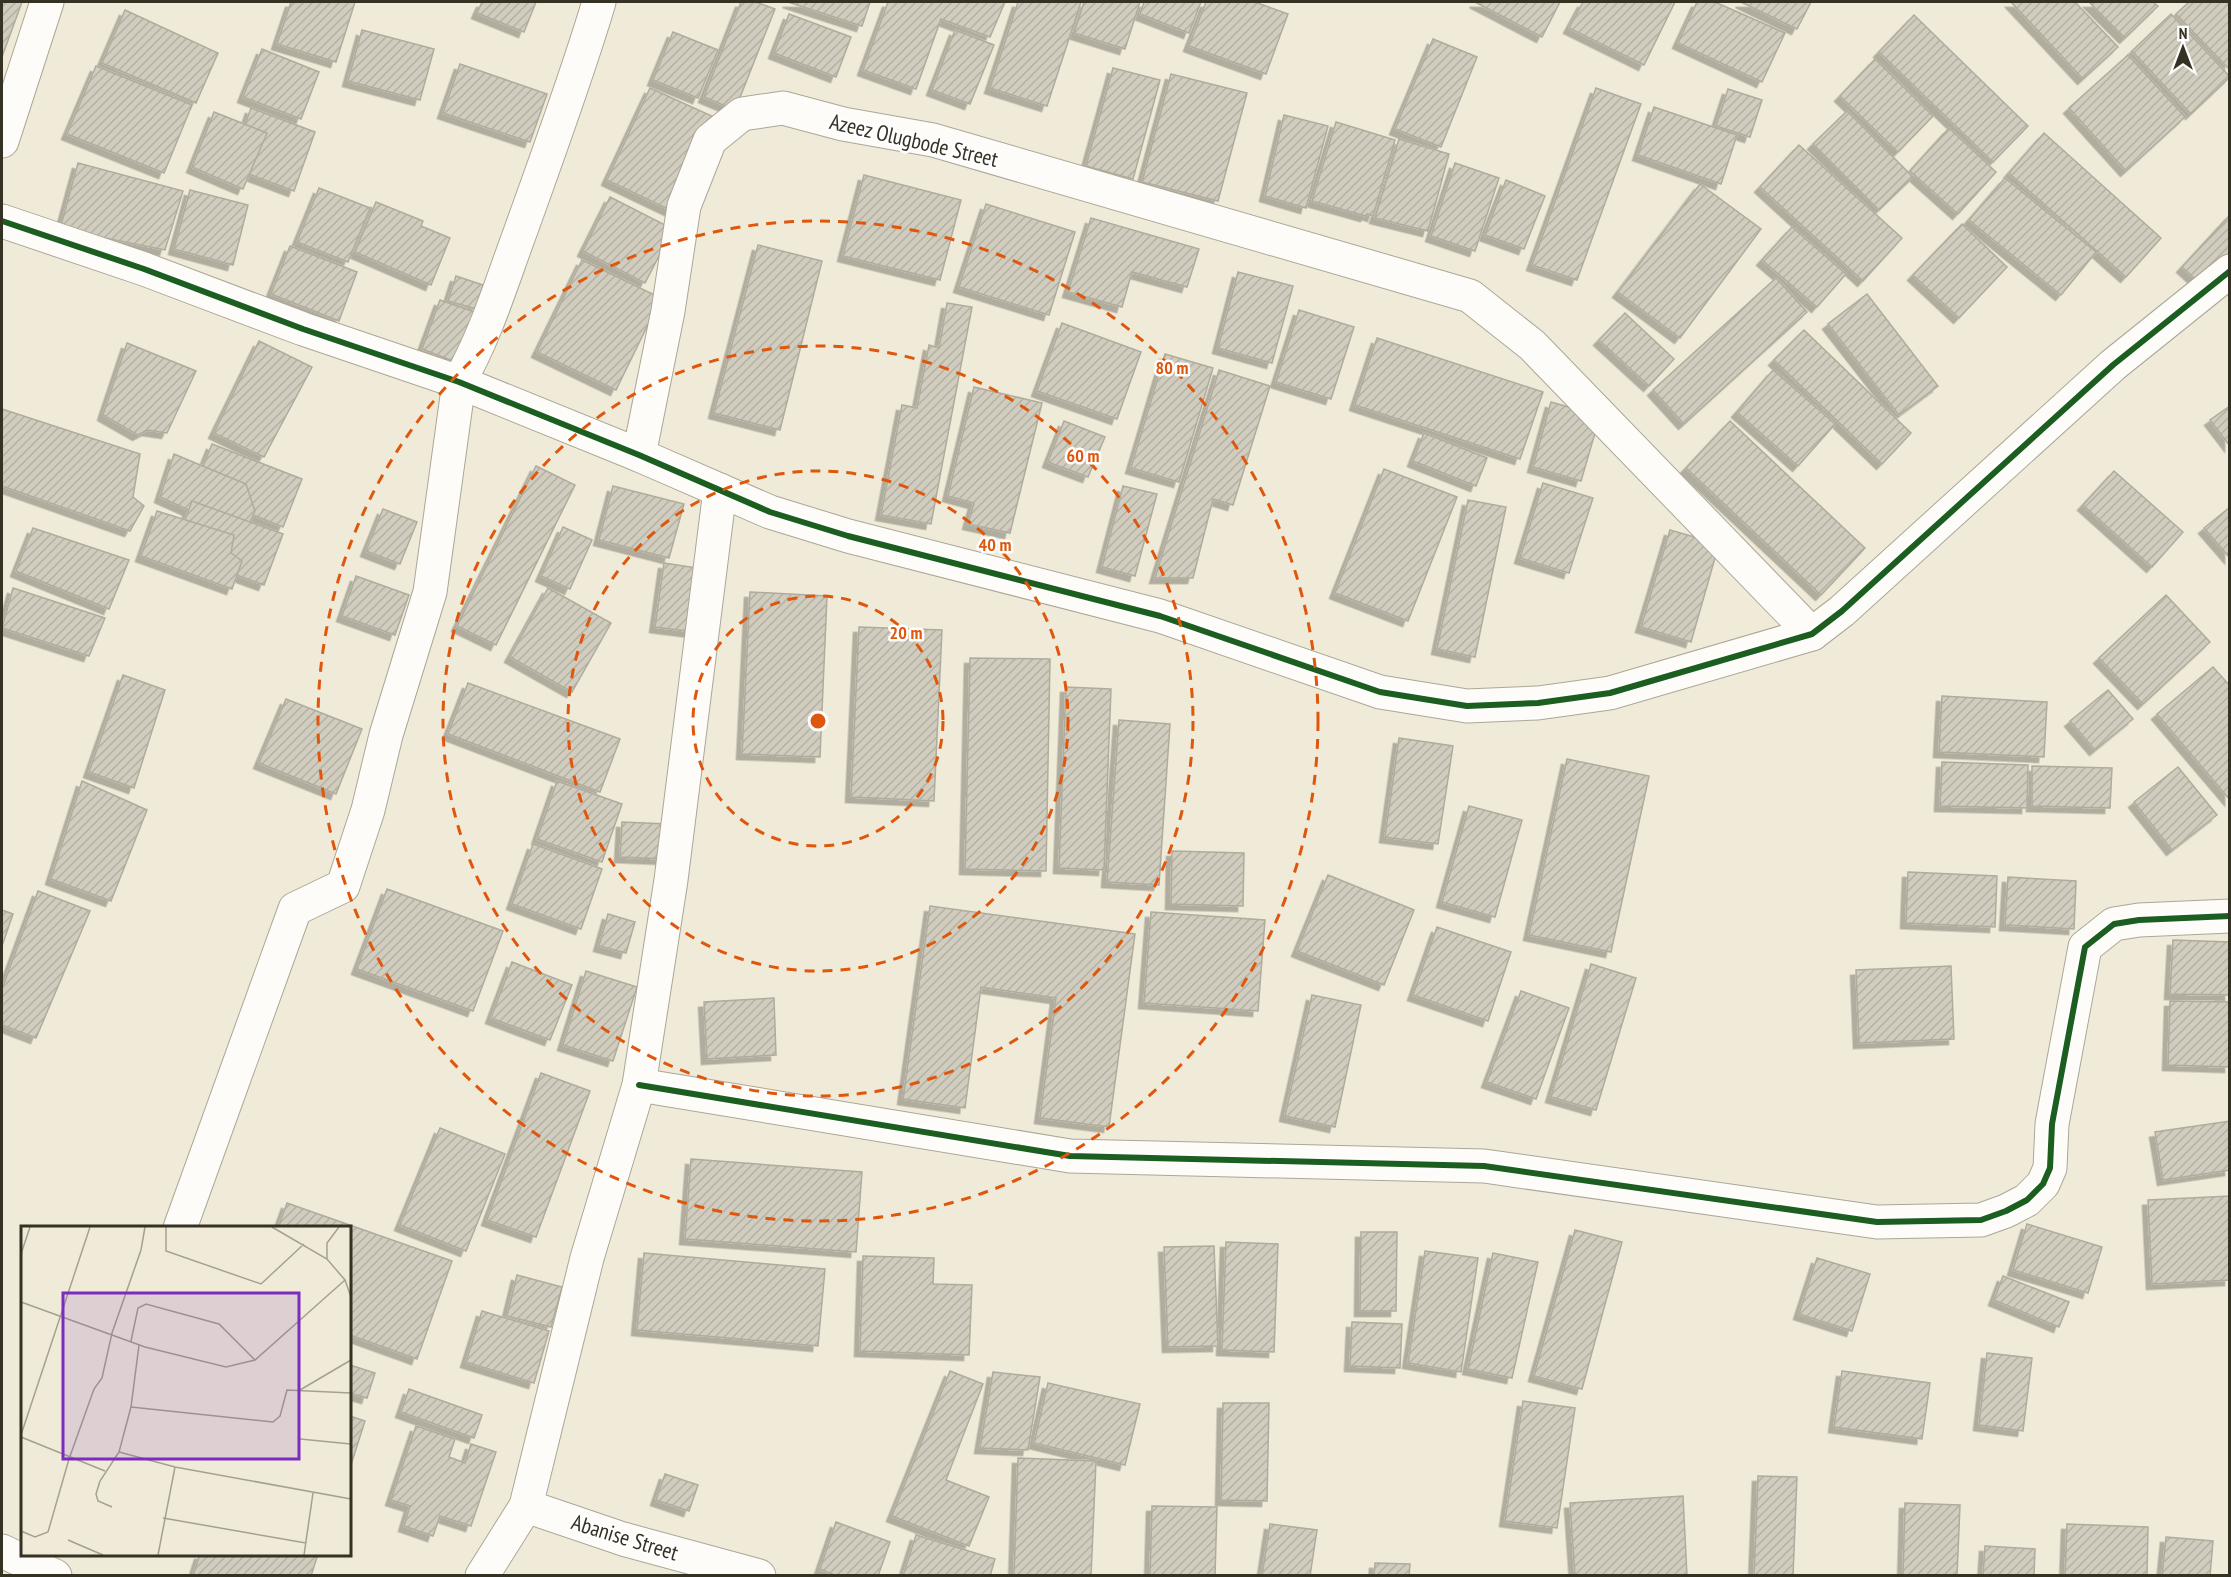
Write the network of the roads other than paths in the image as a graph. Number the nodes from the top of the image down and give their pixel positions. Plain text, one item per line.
1 (47, 2) edge
2 (599, 2) edge
3 (2, 141) edge
4 (2, 221) edge
5 (2229, 271) edge
6 (459, 382) junction
7 (639, 455) junction
8 (720, 490) junction
9 (1812, 634) junction
10 (2229, 916) edge
11 (639, 1085) junction
12 (180, 1226) edge
13 (526, 1506) junction
14 (2, 1551) edge
15 (61, 1556) edge
16 (54, 1575) edge
17 (482, 1575) edge
18 (759, 1575) edge

1 - 3 street
2 - 6 street
4 - 6 street
5 - 9 street
6 - 7 street
6 - 12 street
7 - 8 street
7 - 9 street, Azeez Olugbode Street
8 - 9 street
8 - 11 street
10 - 11 street
11 - 13 street
13 - 17 street
13 - 18 street, Abanise Street
14 - 16 street
15 - 16 street

